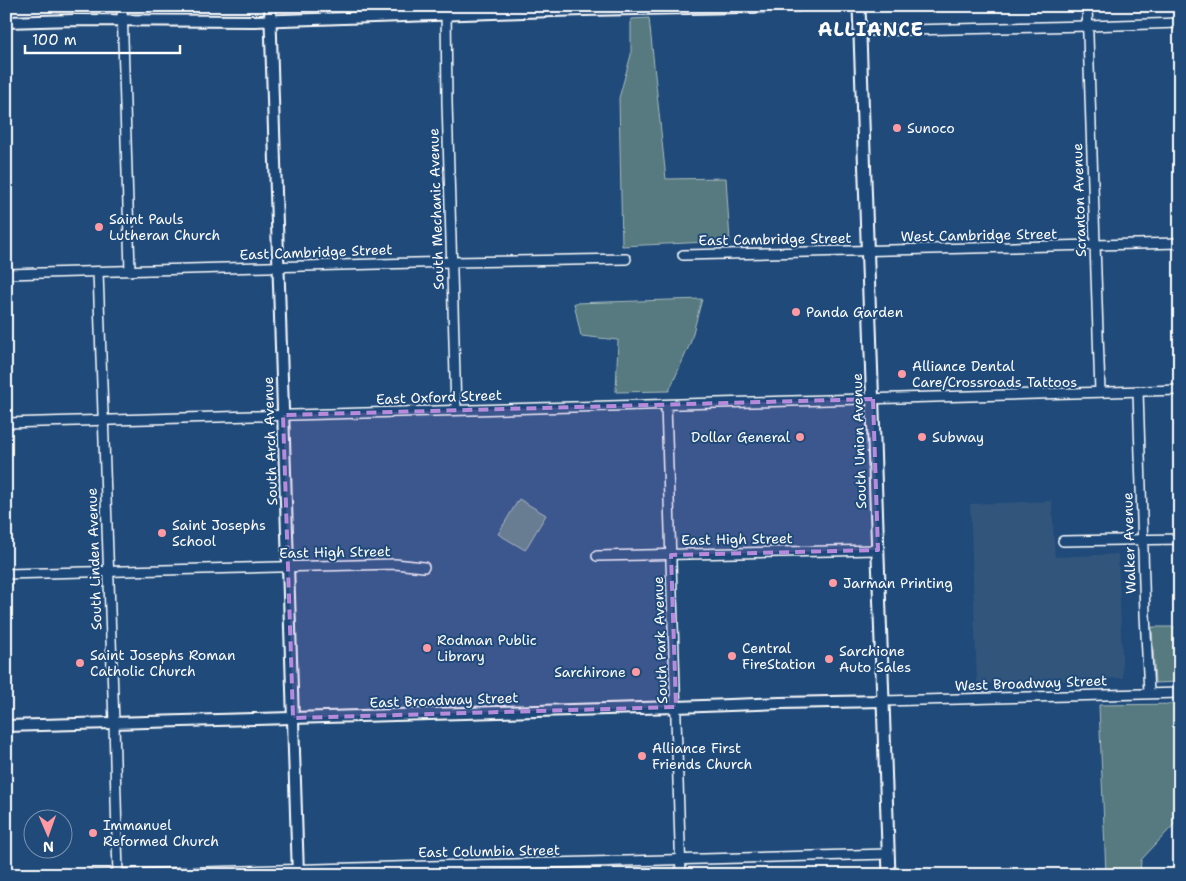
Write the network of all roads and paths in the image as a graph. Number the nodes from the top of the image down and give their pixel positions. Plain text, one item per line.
1 (122, 6) edge
2 (270, 6) edge
3 (798, 6) edge
4 (859, 6) edge
5 (1087, 6) edge
6 (446, 10) edge
7 (270, 20) junction
8 (123, 21) junction
9 (6, 22) edge
10 (1180, 23) edge
11 (1088, 26) junction
12 (860, 31) junction
13 (1180, 243) edge
14 (1095, 246) junction
15 (868, 251) junction
16 (683, 255) dead end
17 (626, 259) dead end
18 (452, 262) junction
19 (278, 266) junction
20 (130, 271) junction
21 (98, 272) junction
22 (6, 274) edge
23 (1180, 390) edge
24 (1138, 391) junction
25 (1100, 392) junction
26 (873, 399) junction
27 (666, 405) junction
28 (456, 410) junction
29 (283, 415) junction
30 (103, 420) junction
31 (6, 423) edge
32 (1180, 538) edge
33 (1143, 539) junction
34 (1063, 541) dead end
35 (878, 550) junction
36 (671, 555) junction
37 (597, 556) dead end
38 (288, 566) junction
39 (424, 567) dead end
40 (108, 571) junction
41 (6, 574) edge
42 (1149, 693) junction
43 (1180, 693) edge
44 (883, 701) junction
45 (676, 707) junction
46 (293, 718) junction
47 (114, 723) junction
48 (6, 726) edge
49 (889, 854) junction
50 (681, 859) junction
51 (469, 865) junction
52 (298, 872) edge
53 (118, 874) edge
54 (90, 875) edge
55 (469, 875) edge
56 (681, 875) edge
57 (890, 875) edge

1 - 8 street
2 - 7 street, South Arch Avenue
3 - 6 street
4 - 12 main road, South Union Avenue
5 - 11 street, Scranton Avenue
6 - 7 street
6 - 18 street, South Mechanic Avenue
7 - 8 street
7 - 19 street, South Arch Avenue
8 - 9 street
8 - 20 street
10 - 11 street
11 - 12 street
11 - 14 street, Scranton Avenue
12 - 15 main road, South Union Avenue
13 - 14 street, West Cambridge Street
14 - 15 street, West Cambridge Street
14 - 25 street, Scranton Avenue
15 - 16 street, East Cambridge Street
15 - 26 main road, South Union Avenue
17 - 18 street, East Cambridge Street
18 - 19 street, East Cambridge Street
18 - 28 street, South Mechanic Avenue
19 - 20 street, East Cambridge Street
19 - 29 street, South Arch Avenue
20 - 21 street, East Cambridge Street
21 - 22 street, East Cambridge Street
21 - 30 street, South Linden Avenue
23 - 24 street, East Oxford Street
24 - 25 street, East Oxford Street
24 - 33 street, Walker Avenue
25 - 26 street, East Oxford Street
26 - 27 street, East Oxford Street
26 - 35 main road, South Union Avenue
27 - 28 street, East Oxford Street
27 - 36 street, South Park Avenue
28 - 29 street, East Oxford Street
29 - 30 street, East Oxford Street
29 - 38 street, South Arch Avenue
30 - 31 street, East Oxford Street
30 - 40 street, South Linden Avenue
32 - 33 street
33 - 34 street
33 - 42 street, Walker Avenue
35 - 36 street, East High Street
35 - 44 main road, South Union Avenue
36 - 37 street, East High Street
36 - 45 street, South Park Avenue
38 - 39 street, East High Street
38 - 40 street, East High Street
38 - 46 street, South Arch Avenue
40 - 41 street, East High Street
40 - 47 street, South Linden Avenue
42 - 43 street, West Broadway Street
42 - 44 street, West Broadway Street
44 - 45 street, East Broadway Street
44 - 49 main road, South Union Avenue
45 - 46 street, East Broadway Street
45 - 50 street, South Park Avenue
46 - 47 street, East Broadway Street
46 - 52 street, South Arch Avenue
47 - 48 street, East Broadway Street
47 - 53 street, South Linden Avenue
49 - 50 street, East Columbia Street
49 - 57 main road, South Union Avenue
50 - 51 street, East Columbia Street
50 - 56 street, South Park Avenue
51 - 52 street, East Columbia Street
51 - 55 street
52 - 53 street, East Columbia Street
53 - 54 street, East Columbia Street

